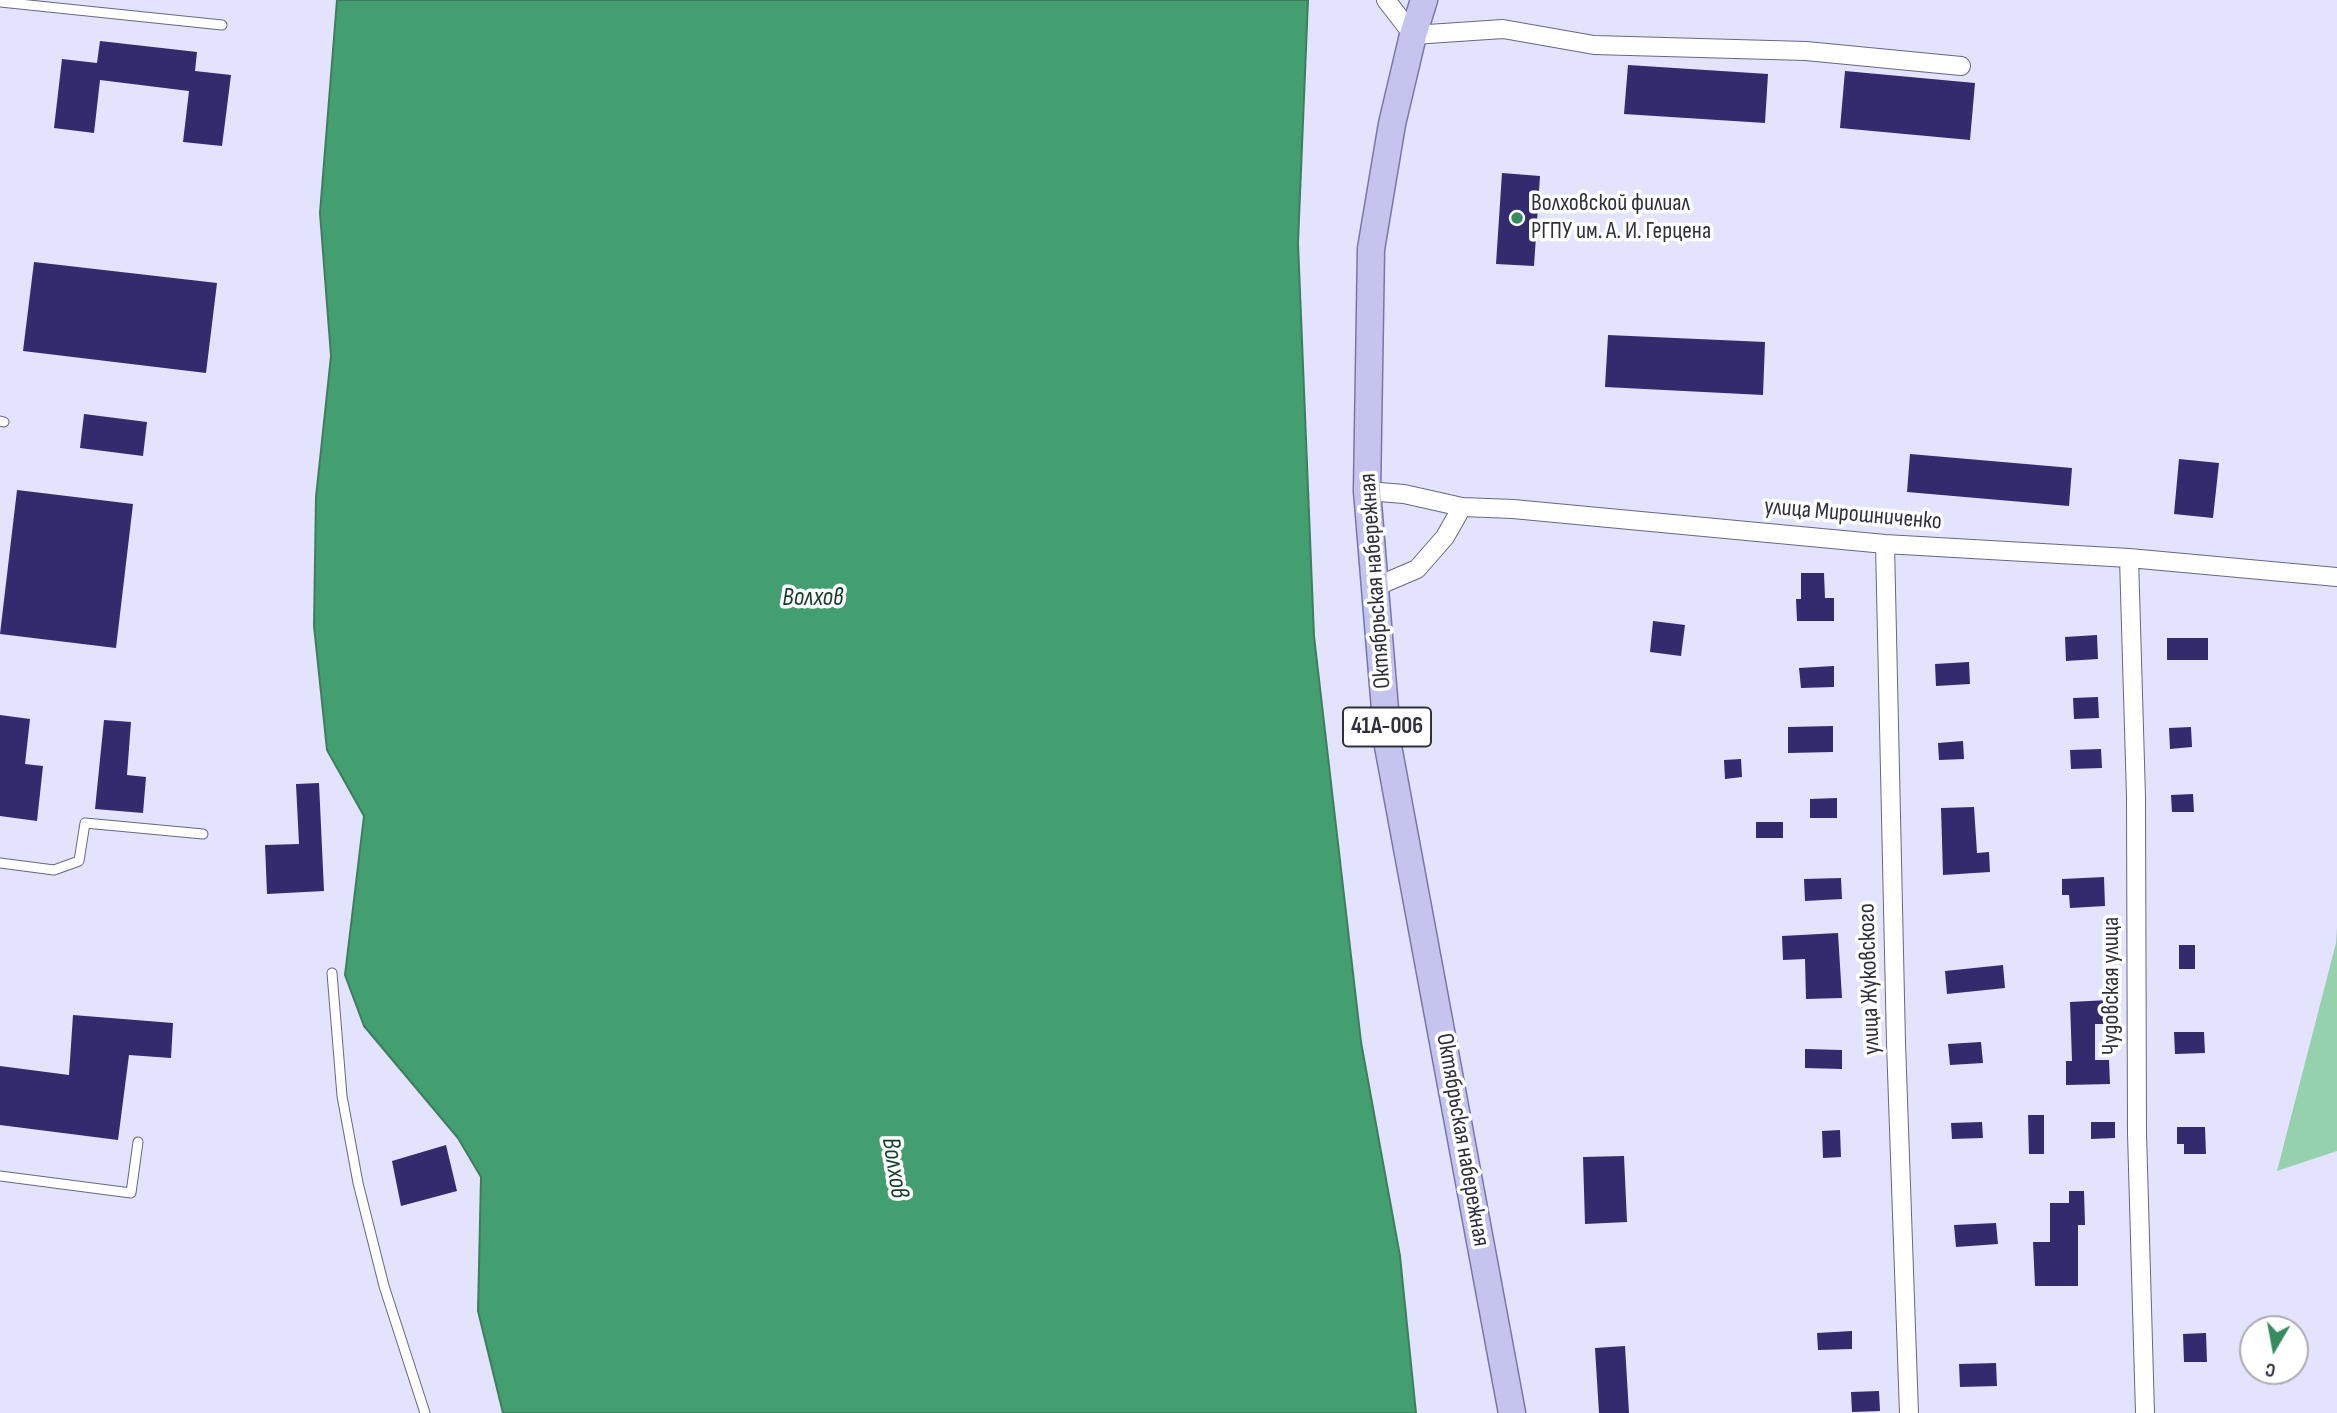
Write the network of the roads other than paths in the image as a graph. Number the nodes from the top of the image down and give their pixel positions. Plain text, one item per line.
1 (1386, 0) edge
2 (1424, 0) edge
3 (0, 2) edge
4 (222, 25) dead end
5 (1413, 35) junction
6 (1961, 66) dead end
7 (1367, 491) junction
8 (1462, 507) junction
9 (1885, 544) junction
10 (2129, 558) junction
11 (2337, 577) edge
12 (1375, 587) junction
13 (203, 834) dead end
14 (0, 863) edge
15 (332, 973) dead end
16 (138, 1142) dead end
17 (0, 1176) edge
18 (425, 1413) edge
19 (1512, 1413) edge
20 (1909, 1413) edge
21 (2146, 1413) edge

1 - 5 street
2 - 5 main road, 41А-006
3 - 4 lane
5 - 6 street
5 - 7 main road, Октябрьская набережная / 41А-006
7 - 8 street, улица Мирошниченко
7 - 12 main road, Октябрьская набережная / 41А-006
8 - 9 street, улица Мирошниченко
8 - 12 street
9 - 10 street, улица Мирошниченко
9 - 20 street, улица Жуковского
10 - 11 street, улица Мирошниченко
10 - 21 street, Чудовская улица
12 - 19 main road, Октябрьская набережная / 41А-006
13 - 14 lane
15 - 18 lane
16 - 17 lane

